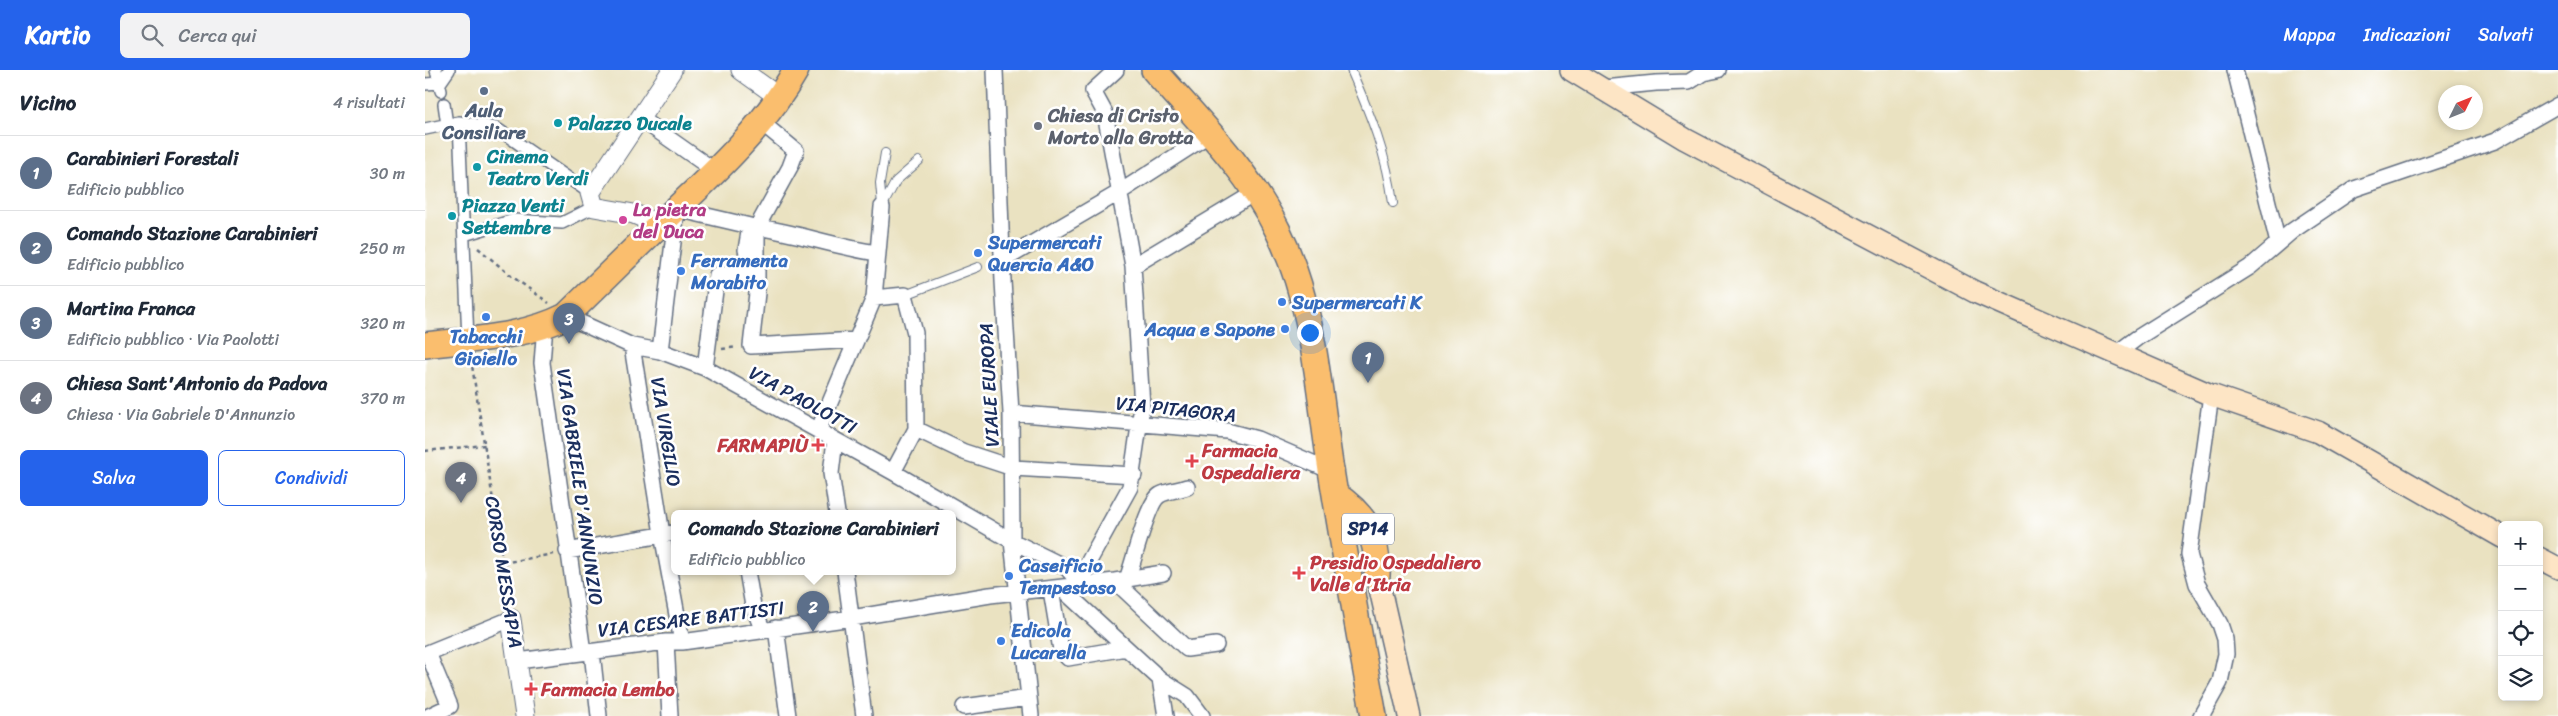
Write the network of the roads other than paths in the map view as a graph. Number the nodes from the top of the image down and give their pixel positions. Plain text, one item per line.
1 (436, 70) edge
2 (449, 70) edge
3 (672, 70) edge
4 (796, 70) edge
5 (995, 70) edge
6 (1116, 70) edge
7 (1154, 70) edge
8 (1351, 70) edge
9 (1571, 70) edge
10 (1718, 70) edge
11 (2235, 70) edge
12 (744, 71) edge
13 (425, 84) edge
14 (440, 87) junction
15 (1604, 88) junction
16 (780, 98) junction
17 (443, 104) dead end
18 (2558, 105) edge
19 (641, 119) junction
20 (459, 122) junction
21 (761, 122) junction
22 (447, 124) junction
23 (425, 128) edge
24 (1210, 134) junction
25 (885, 153) dead end
26 (919, 161) dead end
27 (715, 171) junction
28 (1120, 192) junction
29 (1256, 192) junction
30 (592, 200) junction
31 (1393, 203) dead end
32 (882, 207) junction
33 (668, 217) junction
34 (757, 226) junction
35 (464, 235) junction
36 (2278, 243) junction
37 (757, 252) junction
38 (877, 253) junction
39 (1002, 261) junction
40 (1133, 266) junction
41 (978, 267) dead end
42 (757, 273) junction
43 (905, 295) junction
44 (874, 298) junction
45 (555, 321) junction
46 (468, 340) junction
47 (855, 340) junction
48 (425, 345) edge
49 (632, 346) junction
50 (660, 351) junction
51 (2117, 353) junction
52 (705, 368) junction
53 (2211, 395) junction
54 (1011, 413) junction
55 (1138, 424) junction
56 (917, 429) junction
57 (818, 431) junction
58 (835, 440) junction
59 (1013, 468) junction
60 (893, 472) junction
61 (1134, 475) junction
62 (1333, 482) junction
63 (1187, 488) dead end
64 (837, 510) edge
65 (668, 533) edge
66 (2498, 534) edge
67 (1012, 541) junction
68 (567, 551) junction
69 (1346, 552) junction
70 (671, 556) edge
71 (2543, 560) edge
72 (2558, 568) edge
73 (1163, 573) dead end
74 (673, 575) edge
75 (748, 575) edge
76 (846, 575) edge
77 (1377, 576) junction
78 (1121, 580) junction
79 (1081, 585) junction
80 (1057, 589) junction
81 (1018, 592) junction
82 (852, 618) junction
83 (511, 619) joint
84 (770, 629) junction
85 (667, 642) junction
86 (682, 642) junction
87 (1216, 645) dead end
88 (1127, 648) junction
89 (587, 652) junction
90 (426, 654) edge
91 (517, 661) junction
92 (1160, 679) junction
93 (1028, 698) junction
94 (964, 707) dead end
95 (429, 716) edge
96 (525, 716) edge
97 (599, 716) edge
98 (670, 716) edge
99 (787, 716) edge
100 (864, 716) edge
101 (1031, 716) edge
102 (1166, 716) edge
103 (1202, 716) edge
104 (1374, 716) edge
105 (1409, 716) edge
106 (2201, 716) edge

1 - 14 street
2 - 14 street
3 - 19 street
4 - 16 main road
5 - 39 street, VIALE EUROPA
6 - 28 street
7 - 24 main road
8 - 31 lane
9 - 15 main road
10 - 15 street
11 - 36 street
12 - 16 street
13 - 14 street
15 - 51 main road
16 - 21 main road
17 - 22 street
18 - 36 street
19 - 27 street
19 - 30 street
20 - 22 street
20 - 30 street
20 - 35 street
21 - 27 main road
21 - 34 street
22 - 23 street
24 - 28 street
24 - 29 main road
25 - 32 lane
26 - 32 lane
27 - 33 main road
28 - 39 street
28 - 40 street
29 - 40 street
29 - 62 main road
30 - 33 street
30 - 35 street
32 - 38 street
33 - 37 street
33 - 45 main road
33 - 50 street
34 - 37 street
34 - 38 street
35 - 46 street
36 - 51 street
37 - 42 street
38 - 44 street
39 - 54 street, VIALE EUROPA
40 - 55 street
41 - 43 lane
42 - 47 street
42 - 52 street
43 - 44 street
43 - 56 street
44 - 47 street
45 - 46 main road
45 - 49 street, VIA PAOLOTTI
45 - 68 street, VIA GABRIELE D'ANNUNZIO
46 - 48 main road
47 - 57 street
49 - 50 street, VIA PAOLOTTI
49 - 65 street, VIA VIRGILIO
50 - 52 street, VIA PAOLOTTI
51 - 53 main road
52 - 57 street, VIA PAOLOTTI
53 - 66 main road
53 - 106 street
54 - 55 street, VIA PITAGORA
54 - 59 street, VIALE EUROPA
55 - 61 street
55 - 62 street, VIA PITAGORA
56 - 59 street
56 - 60 street
57 - 58 street, VIA PAOLOTTI
58 - 60 street, VIA PAOLOTTI
58 - 64 street
59 - 61 street
59 - 67 street, VIALE EUROPA
60 - 67 street, VIA PAOLOTTI
61 - 79 street
62 - 69 main road
62 - 77 main road, SP14
63 - 78 street
65 - 68 street
65 - 70 street, VIA VIRGILIO
67 - 79 street, VIA PAOLOTTI
67 - 81 street, VIALE EUROPA
68 - 89 street, VIA GABRIELE D'ANNUNZIO
69 - 77 main road, SP14
69 - 104 main road
71 - 72 main road
73 - 78 street, VIA CESARE BATTISTI
74 - 86 street, VIA VIRGILIO
75 - 84 street
76 - 82 street
77 - 105 main road, SP14
78 - 79 street, VIA CESARE BATTISTI
78 - 87 street
79 - 80 street, VIA CESARE BATTISTI
80 - 81 street, VIA CESARE BATTISTI
80 - 88 street
80 - 88 street
81 - 82 street, VIA CESARE BATTISTI
81 - 93 street, VIALE EUROPA
82 - 84 street, VIA CESARE BATTISTI
82 - 100 street
83 - 90 street
83 - 91 street, CORSO MESSAPIA
84 - 86 street, VIA CESARE BATTISTI
84 - 99 street
85 - 86 street, VIA CESARE BATTISTI
85 - 89 street, VIA CESARE BATTISTI
85 - 98 street
88 - 92 street
89 - 91 street, VIA CESARE BATTISTI
89 - 97 street, VIA GABRIELE D'ANNUNZIO
90 - 95 street
91 - 96 street, CORSO MESSAPIA
92 - 102 street
92 - 103 street
93 - 94 street
93 - 101 street, VIALE EUROPA

